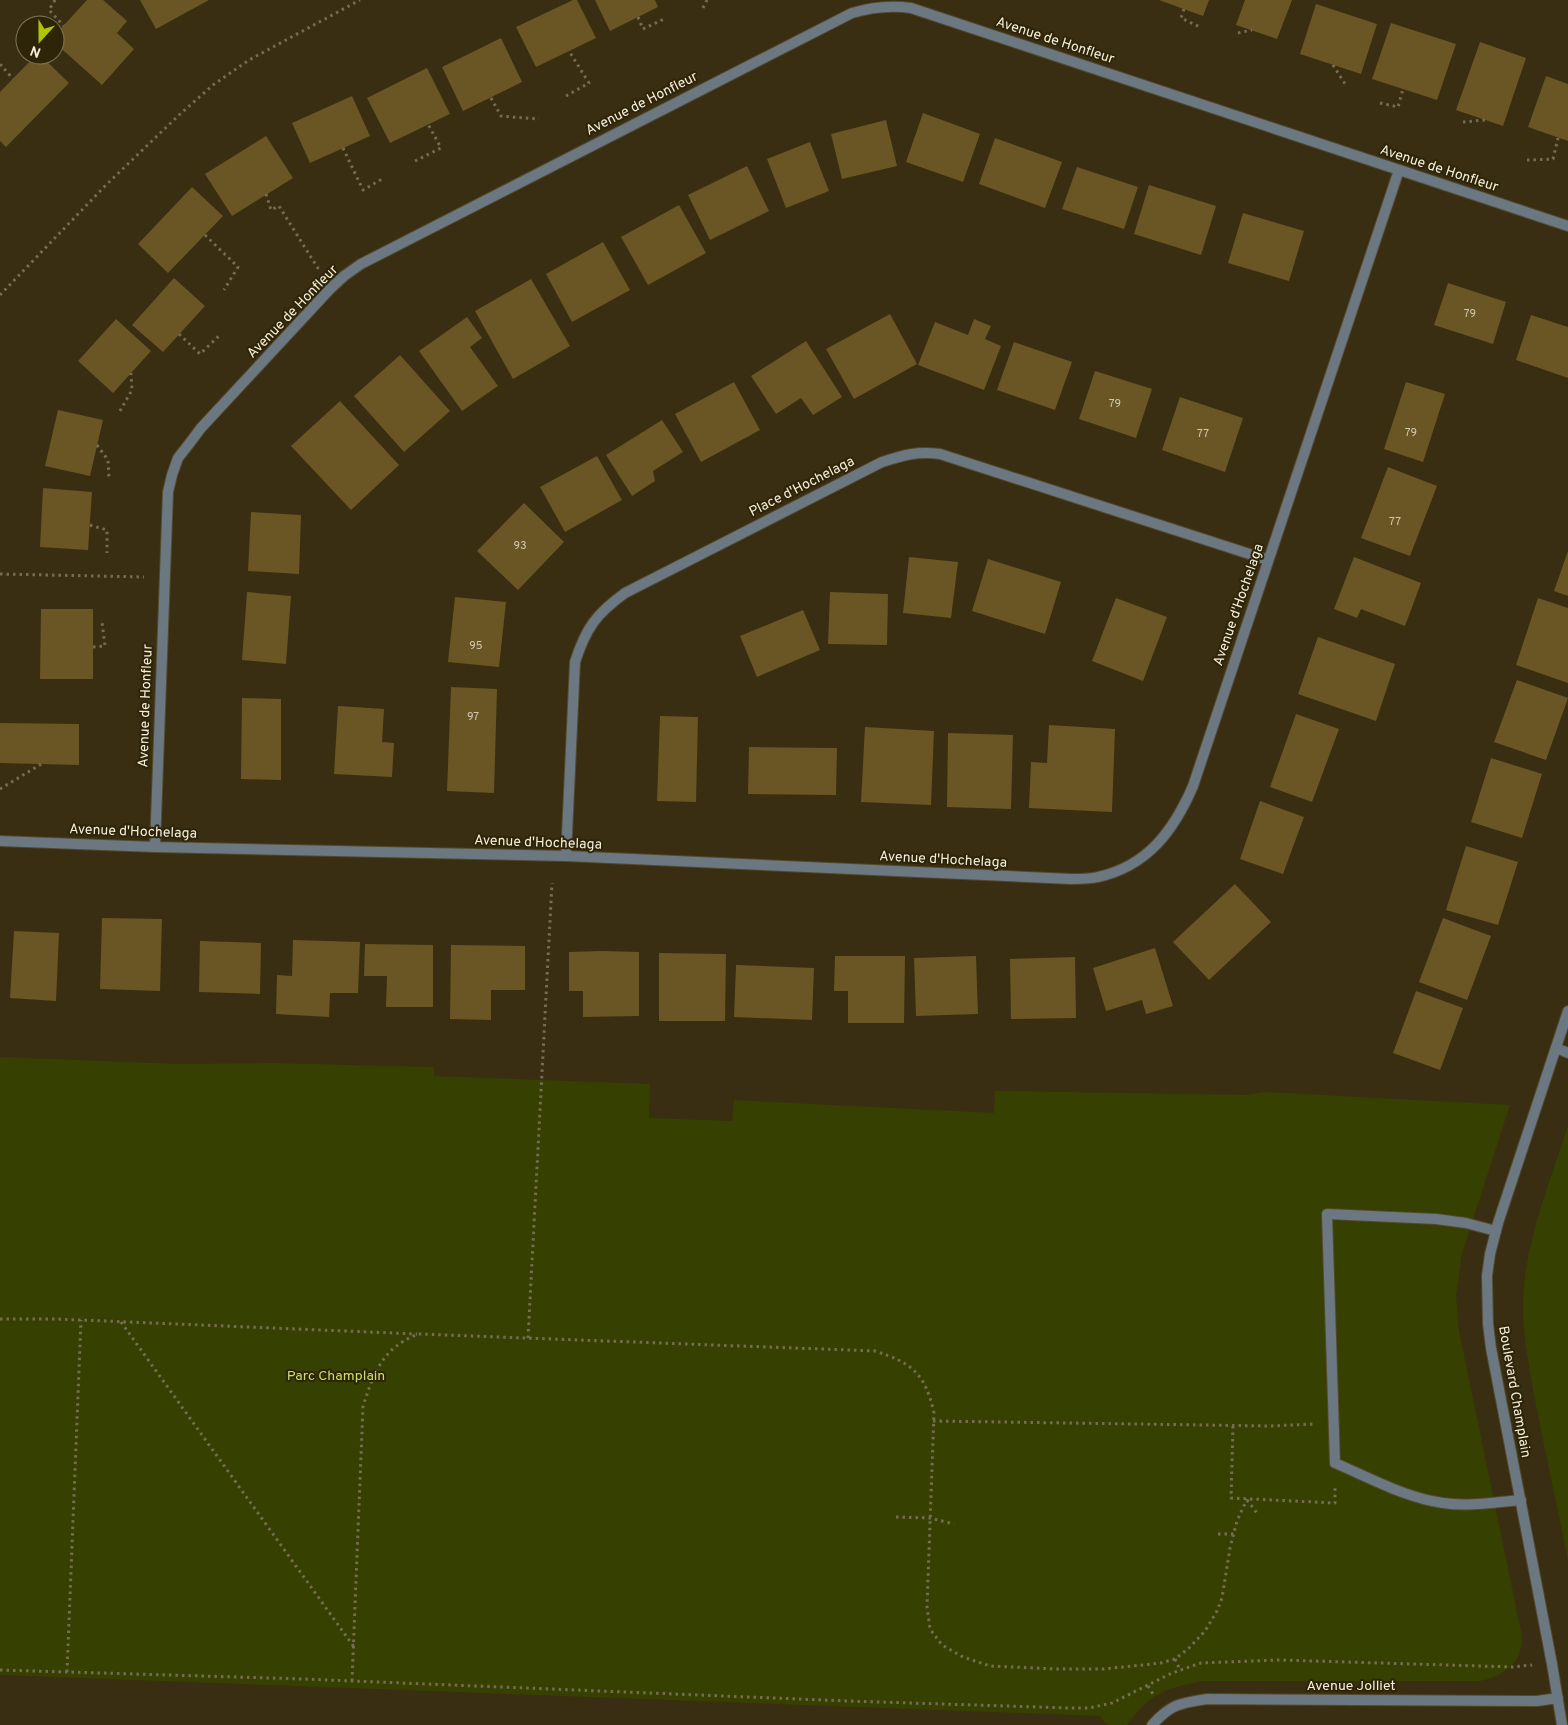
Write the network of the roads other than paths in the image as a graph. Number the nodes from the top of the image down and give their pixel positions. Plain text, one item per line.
1 (1400, 170) junction
2 (1568, 226) edge
3 (1268, 560) junction
4 (0, 841) edge
5 (155, 847) junction
6 (566, 856) junction
7 (1568, 1011) edge
8 (1556, 1048) junction
9 (1568, 1052) edge
10 (1496, 1231) junction
11 (1521, 1500) junction
12 (1558, 1698) junction
13 (1152, 1725) edge
14 (1562, 1725) edge

1 - 2 street, Avenue de Honfleur
1 - 3 street, Avenue d'Hochelaga
1 - 5 street, Avenue de Honfleur
3 - 6 street, Avenue d'Hochelaga
3 - 6 street, Place d'Hochelaga
4 - 5 street, Avenue d'Hochelaga
5 - 6 street, Avenue d'Hochelaga
7 - 8 street, Boulevard Champlain
8 - 9 street
8 - 10 street, Boulevard Champlain
10 - 11 street, Boulevard Champlain
10 - 11 street
11 - 12 street, Boulevard Champlain
12 - 13 street, Avenue Jolliet
12 - 14 street, Boulevard Champlain

